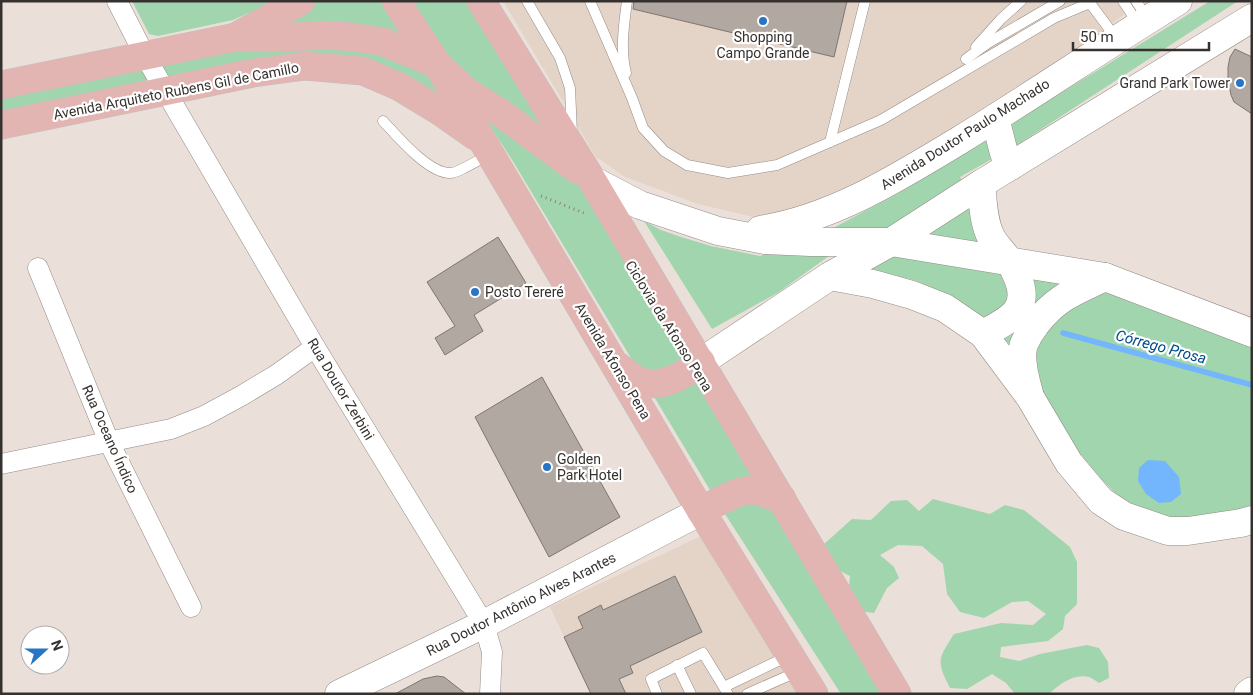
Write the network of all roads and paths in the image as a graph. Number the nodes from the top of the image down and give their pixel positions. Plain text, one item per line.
1 (117, 1) edge
2 (396, 1) edge
3 (481, 1) edge
4 (527, 1) edge
5 (590, 1) edge
6 (627, 1) edge
7 (865, 1) edge
8 (1021, 1) edge
9 (1123, 1) edge
10 (1178, 1) edge
11 (299, 2) edge
12 (1090, 2) edge
13 (1055, 3) edge
14 (1054, 18) junction
15 (1135, 21) edge
16 (1247, 27) edge
17 (236, 37) junction
18 (145, 56) junction
19 (969, 62) junction
20 (437, 64) junction
21 (1, 85) edge
22 (166, 90) junction
23 (632, 98) junction
24 (995, 118) junction
25 (383, 121) dead end
26 (1, 125) edge
27 (830, 142) junction
28 (486, 148) junction
29 (572, 150) junction
30 (1011, 166) junction
31 (592, 180) junction
32 (981, 184) junction
33 (533, 193) dead end
34 (589, 220) dead end
35 (737, 234) junction
36 (891, 242) junction
37 (1011, 262) junction
38 (38, 268) dead end
39 (830, 276) junction
40 (1106, 277) junction
41 (1252, 333) edge
42 (983, 334) junction
43 (315, 347) junction
44 (701, 362) junction
45 (616, 365) junction
46 (1030, 397) junction
47 (109, 442) junction
48 (1, 464) edge
49 (782, 499) junction
50 (701, 511) junction
51 (1252, 520) edge
52 (191, 606) dead end
53 (484, 624) junction
54 (794, 663) junction
55 (677, 665) junction
56 (726, 690) edge
57 (1252, 691) edge
58 (339, 694) edge
59 (490, 694) edge
60 (657, 694) edge
61 (691, 694) edge
62 (747, 694) edge
63 (814, 694) edge
64 (897, 694) edge
65 (1248, 694) edge

1 - 18 street, Rua Doutor Zerbini
2 - 20 main road, Avenida Afonso Pena
3 - 29 main road
4 - 29 lane
5 - 23 lane
6 - 23 lane
7 - 27 lane
8 - 19 lane
9 - 15 lane
10 - 15 main road, Avenida Doutor Paulo Machado
11 - 17 main road
12 - 14 lane
12 - 15 lane
13 - 14 lane
13 - 19 lane
14 - 19 lane
15 - 24 main road, Avenida Doutor Paulo Machado
16 - 30 main road
17 - 18 main road
17 - 20 main road
18 - 21 main road
18 - 22 street, Rua Doutor Zerbini
19 - 27 lane
20 - 28 main road, Avenida Afonso Pena
20 - 31 main road
22 - 26 main road, Avenida Arquiteto Rubens Gil de Camillo
22 - 28 main road, Avenida Arquiteto Rubens Gil de Camillo
22 - 43 street, Rua Doutor Zerbini
23 - 27 lane
24 - 30 main road
24 - 35 main road, Avenida Doutor Paulo Machado
25 - 28 lane
28 - 45 main road, Avenida Afonso Pena
29 - 31 main road
30 - 32 main road
31 - 35 main road
31 - 44 main road
32 - 36 main road
32 - 37 main road
33 - 34 path
35 - 36 main road
36 - 37 main road
36 - 39 main road
37 - 40 main road
37 - 42 main road
38 - 47 street, Rua Oceano Índico
39 - 42 main road
39 - 44 main road
40 - 41 main road
40 - 46 main road
42 - 46 main road
43 - 47 street
43 - 53 street, Rua Doutor Zerbini
44 - 45 main road
44 - 49 main road
45 - 50 main road, Avenida Afonso Pena
46 - 51 main road
47 - 48 street
47 - 52 street, Rua Oceano Índico
49 - 50 main road
49 - 64 main road
50 - 53 main road, Rua Doutor Antônio Alves Arantes
50 - 54 main road, Avenida Afonso Pena
53 - 58 main road, Rua Doutor Antônio Alves Arantes
53 - 59 street, Rua Doutor Zerbini
54 - 56 lane
54 - 62 lane
54 - 63 main road, Avenida Afonso Pena
55 - 56 lane
55 - 60 lane
55 - 61 lane
57 - 65 main road

